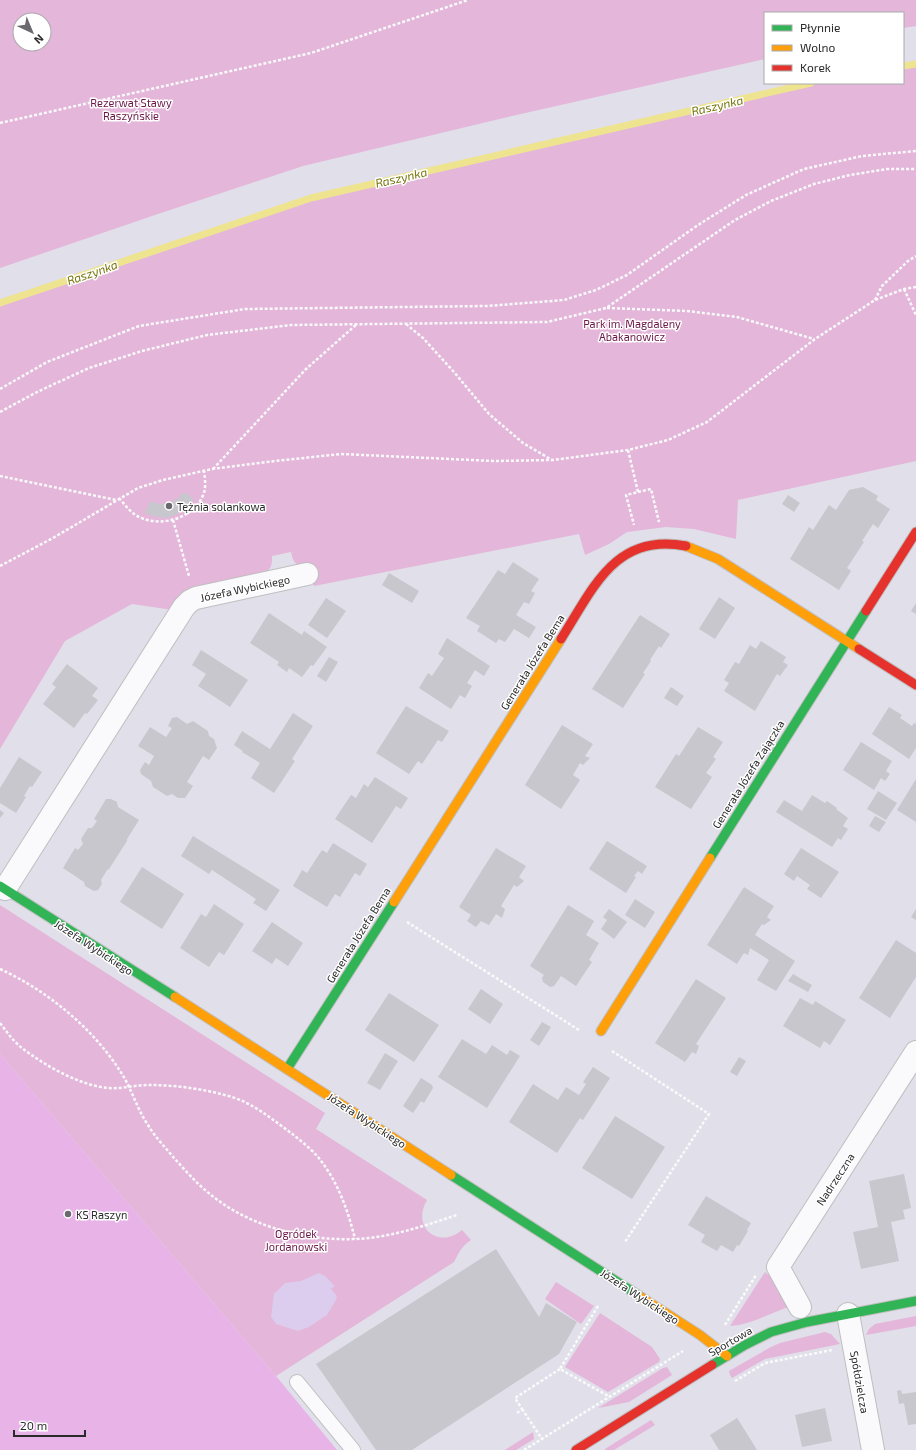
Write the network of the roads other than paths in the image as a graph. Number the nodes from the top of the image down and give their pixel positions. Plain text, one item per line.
1 (916, 532) edge
2 (307, 574) dead end
3 (847, 640) junction
4 (916, 685) edge
5 (2, 888) edge
6 (601, 1031) dead end
7 (916, 1052) edge
8 (287, 1069) junction
9 (916, 1301) edge
10 (800, 1308) dead end
11 (848, 1314) junction
12 (727, 1356) junction
13 (297, 1382) dead end
14 (353, 1450) edge
15 (576, 1450) edge
16 (873, 1450) edge

1 - 3 street, Generała Józefa Zajączka
2 - 5 street, Józefa Wybickiego
3 - 4 street, Generała Józefa Bema
3 - 6 street, Generała Józefa Zajączka
3 - 8 street, Generała Józefa Bema
5 - 8 street, Józefa Wybickiego
7 - 10 street, Nadrzeczna
8 - 12 street, Józefa Wybickiego
9 - 11 street, Sportowa
11 - 12 street, Sportowa
11 - 16 street, Spółdzielcza
12 - 15 street, Sportowa
13 - 14 lane

